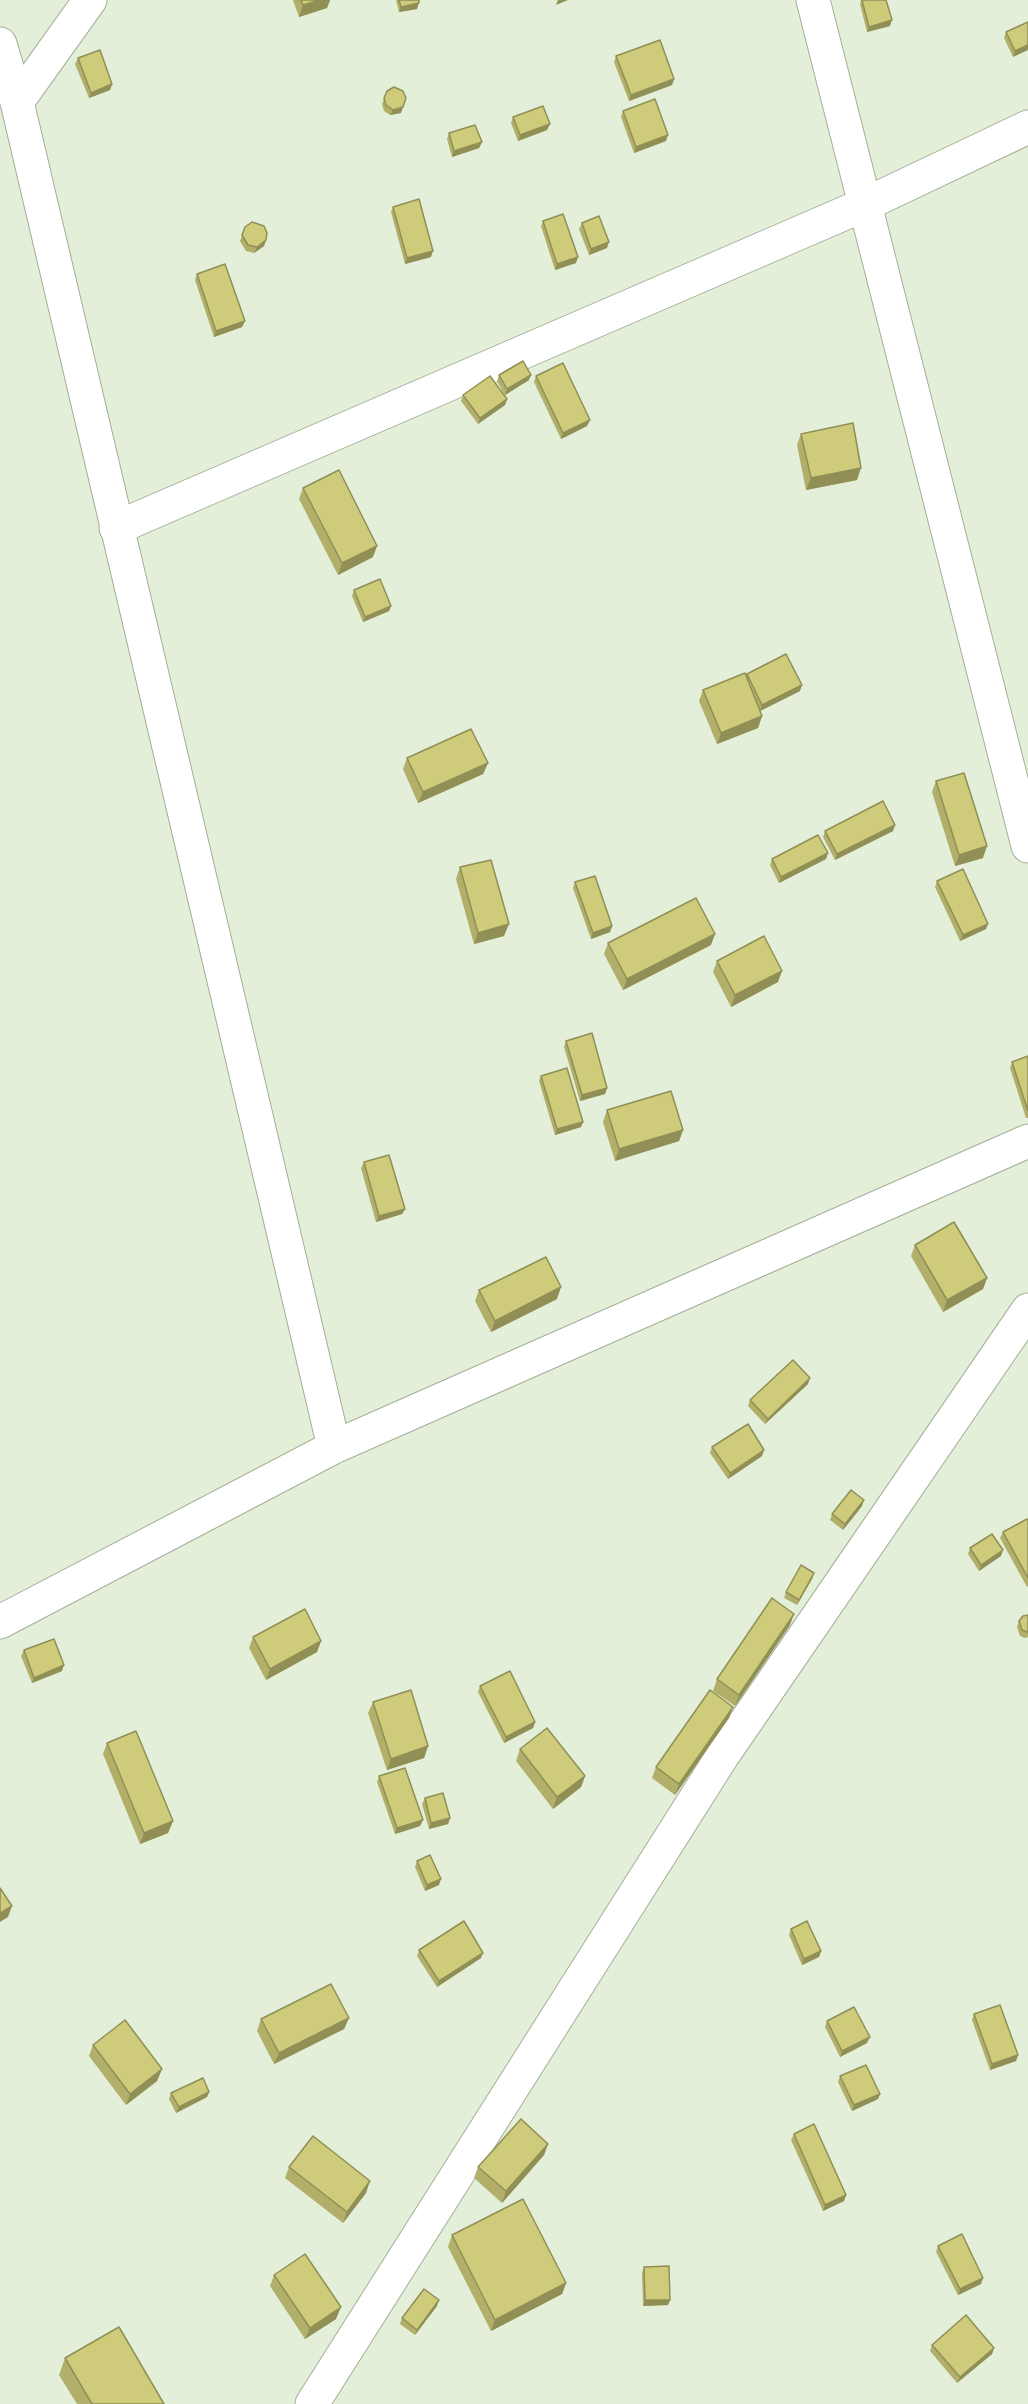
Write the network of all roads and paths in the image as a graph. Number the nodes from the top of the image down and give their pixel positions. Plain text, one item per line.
1 (90, 0) edge
2 (813, 0) edge
3 (0, 44) edge
4 (17, 102) junction
5 (1028, 127) edge
6 (866, 204) junction
7 (116, 528) junction
8 (1028, 846) edge
9 (1028, 1141) edge
10 (1028, 1310) edge
11 (334, 1447) junction
12 (0, 1622) edge
13 (312, 2404) edge

1 - 4 street
2 - 6 street
3 - 4 street
4 - 7 street
5 - 6 street
6 - 7 street
6 - 8 street
7 - 11 street
9 - 11 street
10 - 13 street
11 - 12 street

